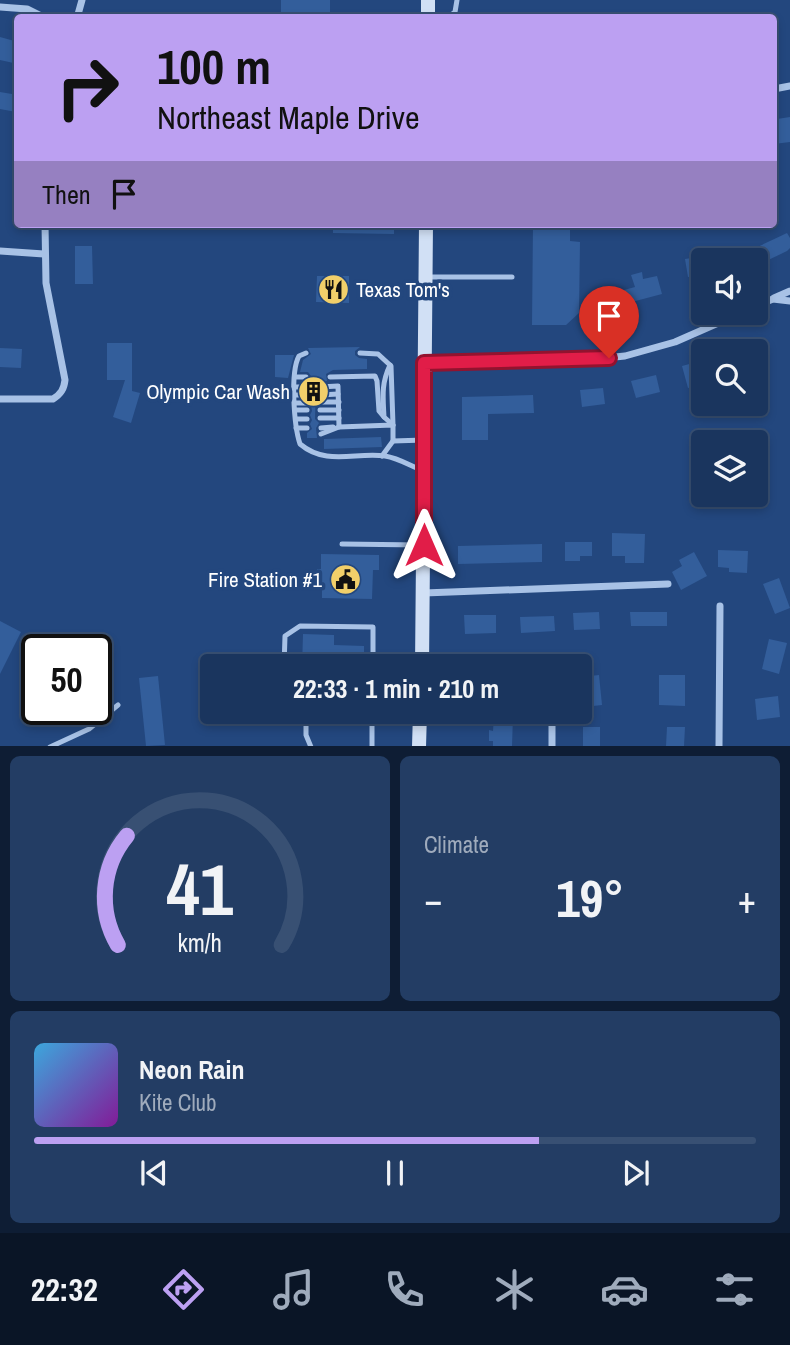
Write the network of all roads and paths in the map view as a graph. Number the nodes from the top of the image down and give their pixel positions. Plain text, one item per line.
1 (0, 7) edge
2 (428, 11) edge
3 (38, 14) edge
4 (445, 14) edge
5 (45, 228) edge
6 (426, 228) edge
7 (0, 251) edge
8 (44, 254) junction
9 (425, 277) junction
10 (512, 277) dead end
11 (790, 291) edge
12 (773, 299) junction
13 (768, 301) edge
14 (790, 301) edge
15 (714, 325) edge
16 (306, 353) dead end
17 (360, 353) dead end
18 (424, 363) junction
19 (390, 365) junction
20 (295, 377) junction
21 (306, 377) dead end
22 (330, 377) dead end
23 (295, 387) junction
24 (306, 387) dead end
25 (320, 387) dead end
26 (338, 394) junction
27 (295, 395) junction
28 (306, 395) dead end
29 (320, 395) dead end
30 (0, 399) edge
31 (320, 402) dead end
32 (339, 402) junction
33 (295, 403) junction
34 (307, 403) dead end
35 (296, 410) junction
36 (307, 410) dead end
37 (320, 410) dead end
38 (339, 410) junction
39 (384, 417) junction
40 (320, 418) dead end
41 (339, 418) junction
42 (296, 419) junction
43 (307, 419) dead end
44 (393, 425) junction
45 (339, 427) junction
46 (296, 431) junction
47 (307, 431) dead end
48 (321, 431) dead end
49 (424, 440) junction
50 (393, 441) junction
51 (382, 456) junction
52 (424, 471) junction
53 (342, 544) dead end
54 (424, 545) junction
55 (668, 584) dead end
56 (424, 593) junction
57 (720, 606) dead end
58 (284, 654) edge
59 (373, 654) edge
60 (422, 654) edge
61 (118, 705) dead end
62 (306, 724) edge
63 (372, 724) edge
64 (420, 724) edge
65 (552, 724) edge
66 (52, 746) edge
67 (311, 746) edge
68 (372, 746) edge
69 (419, 746) edge
70 (552, 746) edge
71 (719, 746) edge

1 - 3 street
2 - 4 lane
5 - 8 street
6 - 9 main road
7 - 8 street
8 - 30 street
9 - 10 lane
9 - 18 main road
11 - 12 street
12 - 13 street
12 - 14 street
15 - 18 street
16 - 20 lane
17 - 19 lane
18 - 49 main road
19 - 39 lane
19 - 44 lane
20 - 21 lane
20 - 23 lane
22 - 39 lane
23 - 24 lane
23 - 27 lane
25 - 26 lane
26 - 29 lane
26 - 32 lane
27 - 28 lane
27 - 33 lane
31 - 32 lane
32 - 38 lane
33 - 34 lane
33 - 35 lane
35 - 36 lane
35 - 42 lane
37 - 38 lane
38 - 41 lane
39 - 44 lane
40 - 41 lane
41 - 45 lane
42 - 43 lane
42 - 46 lane
44 - 45 lane
44 - 50 lane
45 - 48 lane
46 - 47 lane
46 - 51 lane
49 - 50 lane
49 - 52 main road
50 - 51 lane
51 - 52 lane
52 - 54 main road
53 - 54 lane
54 - 56 main road
55 - 56 street
56 - 60 main road
57 - 71 street
58 - 59 lane
61 - 66 lane
62 - 67 lane
63 - 68 lane
64 - 69 main road
65 - 70 street

